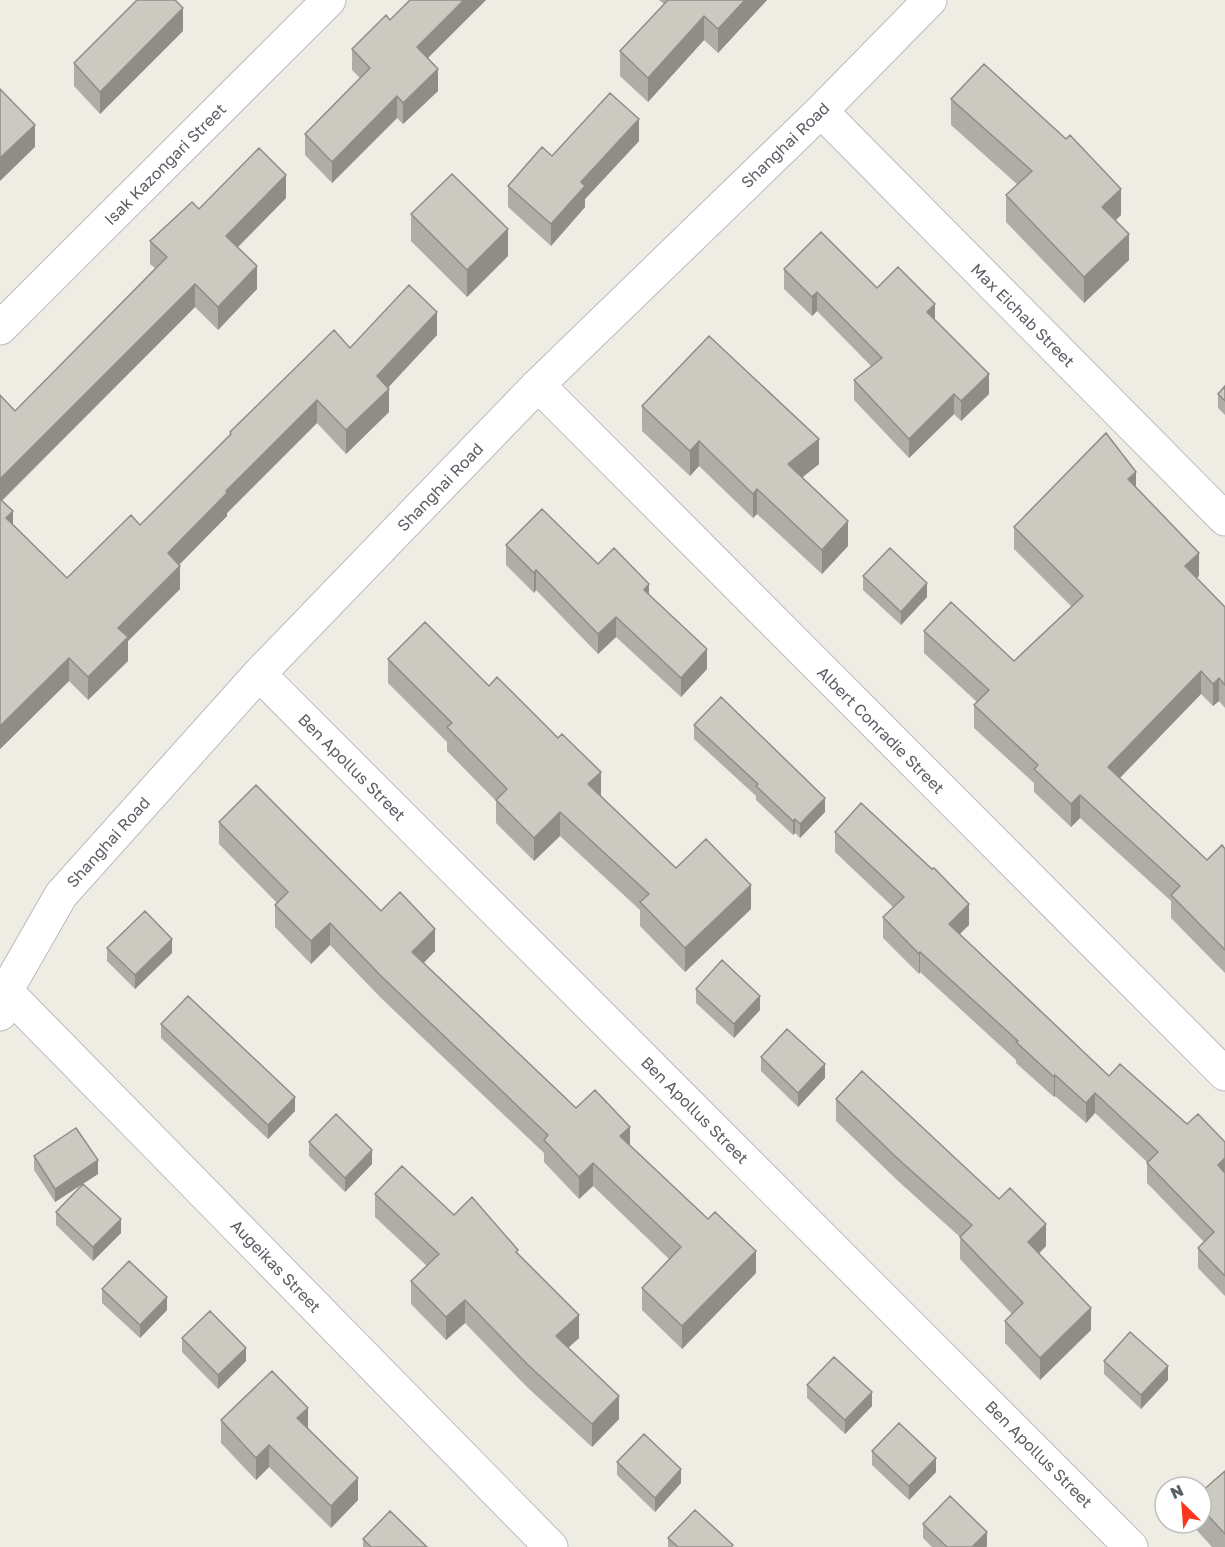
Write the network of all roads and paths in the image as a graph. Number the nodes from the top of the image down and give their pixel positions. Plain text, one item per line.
1 (329, 0) edge
2 (930, 0) edge
3 (821, 111) junction
4 (0, 328) edge
5 (538, 385) junction
6 (1225, 519) edge
7 (259, 674) junction
8 (2, 997) edge
9 (1225, 1074) edge
10 (551, 1547) edge
11 (1131, 1547) edge

1 - 4 street, Isak Kazongari Street
2 - 3 street, Shanghai Road
3 - 5 street, Shanghai Road
3 - 6 street, Max Eichab Street
5 - 7 street, Shanghai Road
5 - 9 street, Albert Conradie Street
7 - 8 street, Shanghai Road
7 - 11 street, Ben Apollus Street
8 - 10 street, Augeikas Street

